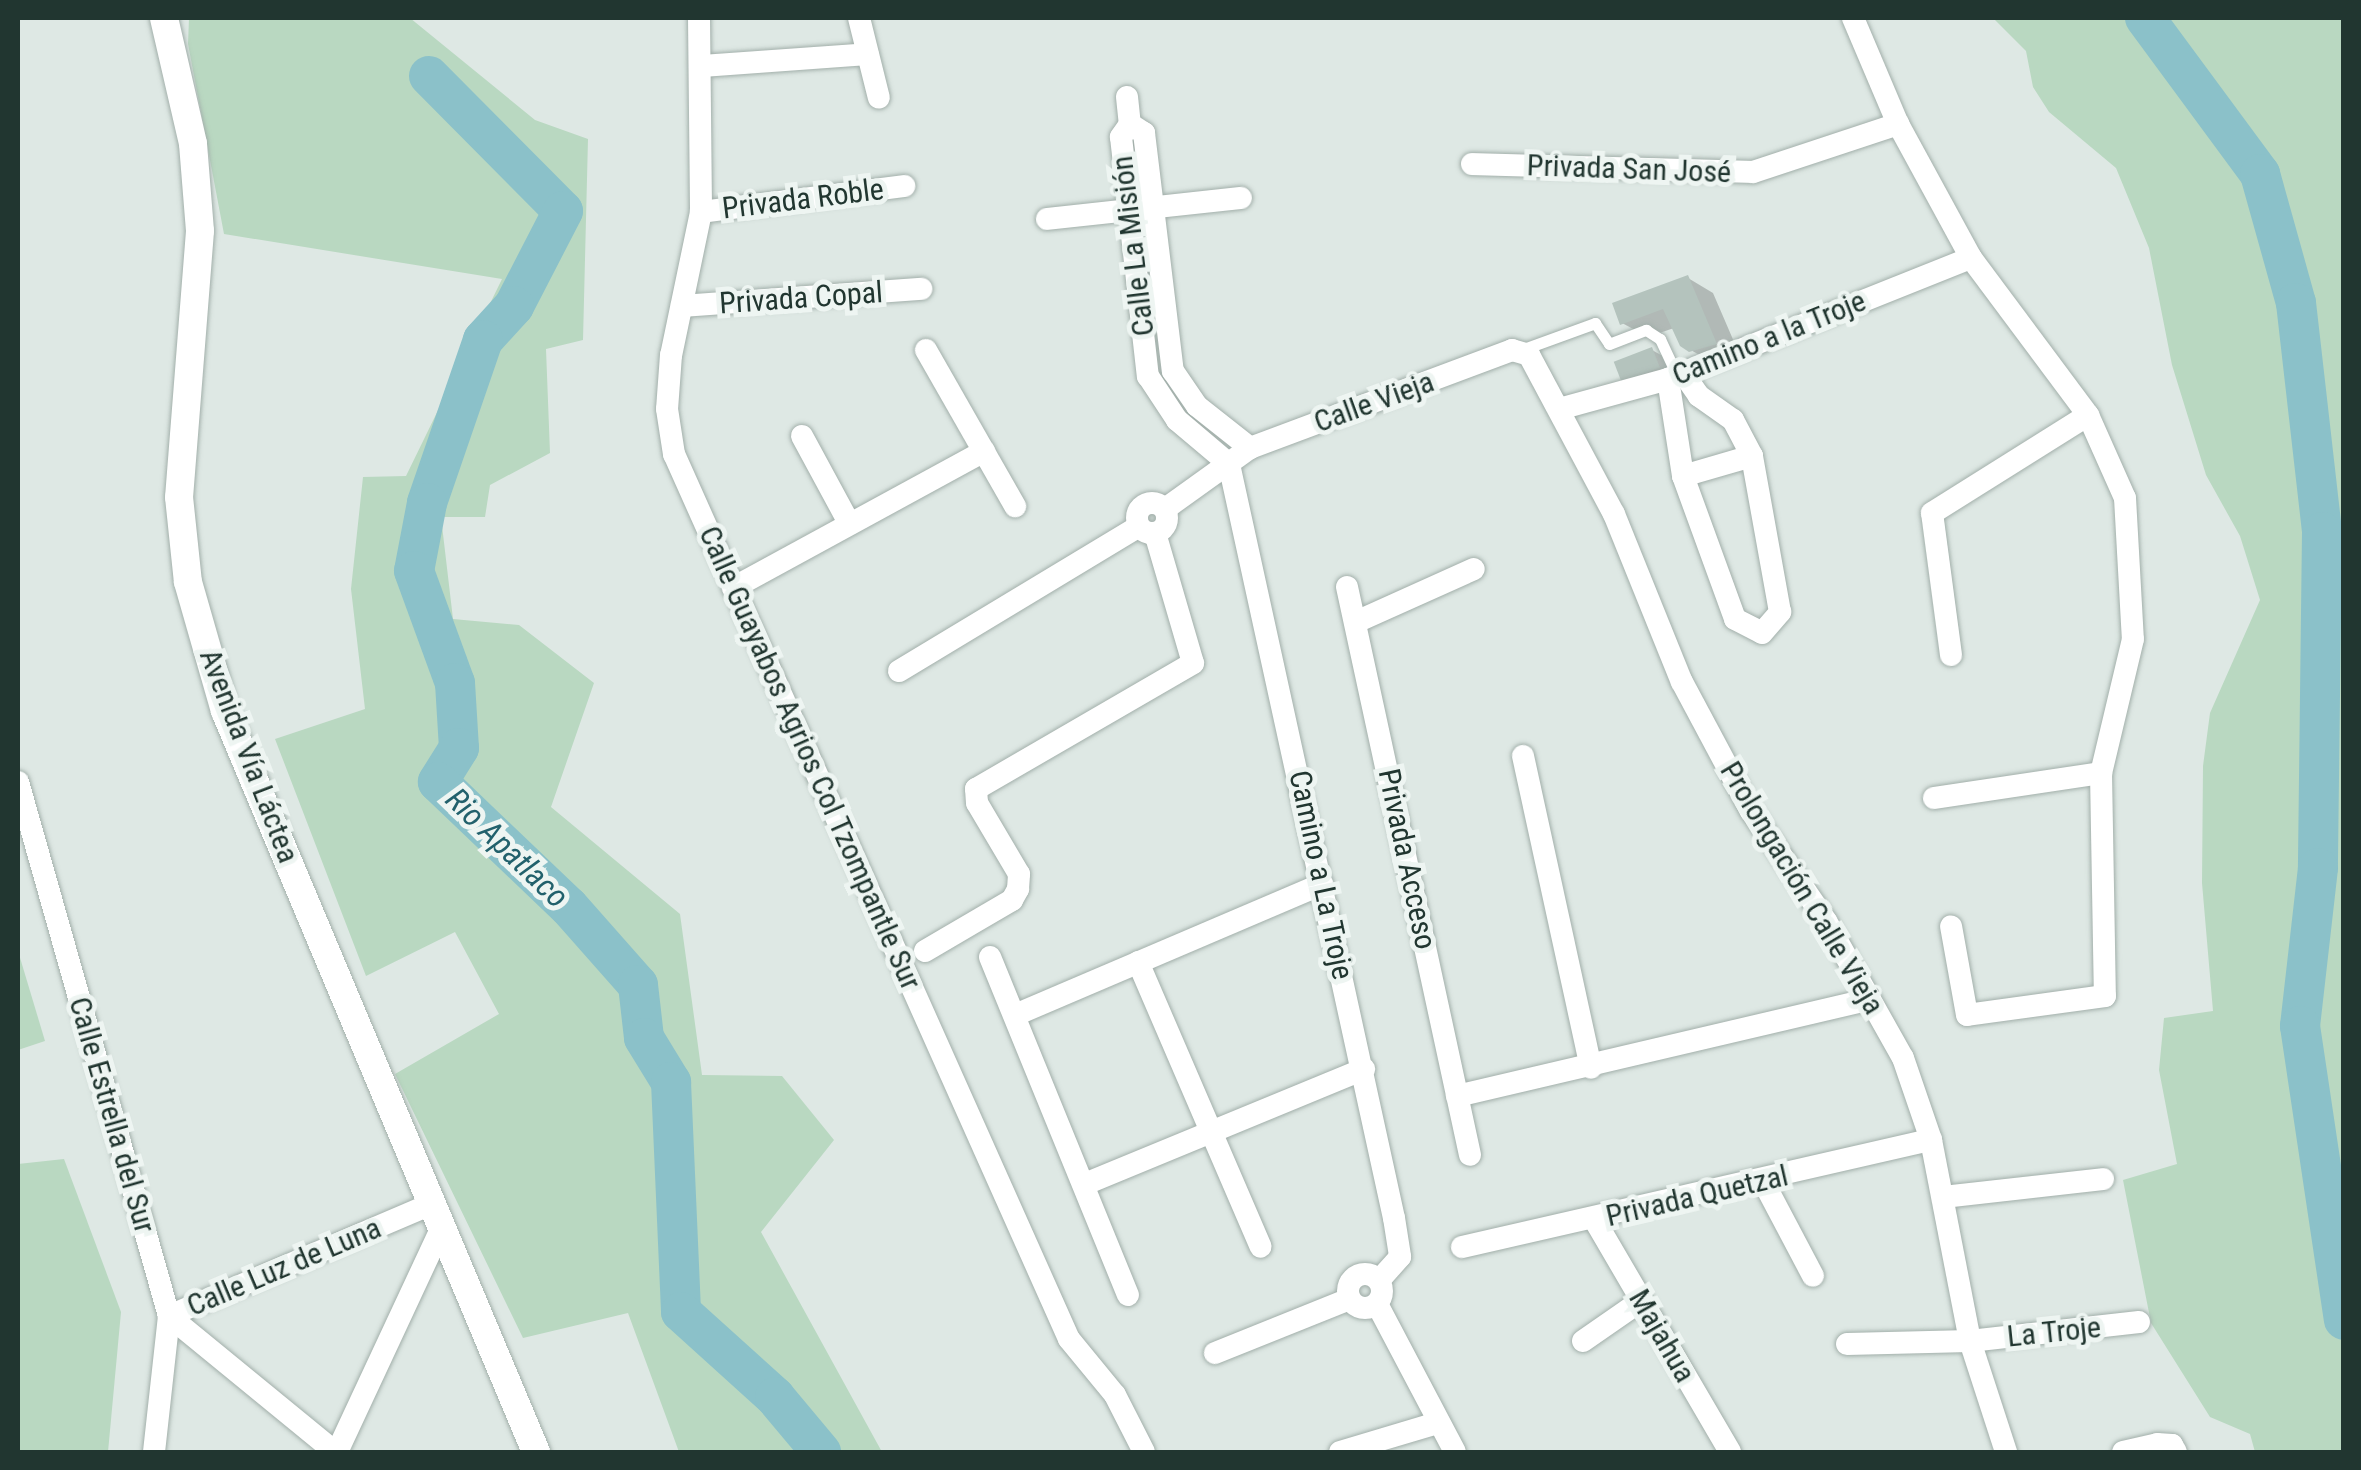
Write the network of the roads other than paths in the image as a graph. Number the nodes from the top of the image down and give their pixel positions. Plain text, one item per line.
1 (164, 18) edge
2 (698, 18) edge
3 (859, 18) edge
4 (1853, 18) edge
5 (868, 54) junction
6 (702, 66) junction
7 (1127, 97) dead end
8 (879, 98) dead end
9 (1130, 124) junction
10 (1898, 124) junction
11 (1472, 164) dead end
12 (904, 186) dead end
13 (1241, 198) dead end
14 (1154, 207) junction
15 (1130, 210) junction
16 (701, 212) junction
17 (1047, 219) dead end
18 (1970, 258) junction
19 (921, 289) dead end
20 (682, 306) junction
21 (926, 350) dead end
22 (1521, 351) junction
23 (1676, 376) junction
24 (1174, 399) junction
25 (1563, 408) junction
26 (2088, 414) junction
27 (802, 436) dead end
28 (1250, 448) junction
29 (984, 451) junction
30 (1752, 456) junction
31 (1229, 464) junction
32 (1683, 476) junction
33 (1015, 506) dead end
34 (849, 523) junction
35 (1147, 530) junction
36 (1474, 569) dead end
37 (1347, 587) dead end
38 (733, 588) junction
39 (1356, 622) junction
40 (1951, 655) dead end
41 (899, 671) dead end
42 (1523, 756) dead end
43 (2101, 774) junction
44 (18, 782) edge
45 (1934, 798) dead end
46 (1322, 884) junction
47 (1951, 926) dead end
48 (925, 951) dead end
49 (990, 957) dead end
50 (1138, 962) junction
51 (1870, 999) junction
52 (1014, 1015) junction
53 (1591, 1068) junction
54 (1364, 1069) junction
55 (1457, 1096) junction
56 (1211, 1132) junction
57 (1931, 1140) junction
58 (1470, 1155) dead end
59 (2104, 1180) dead end
60 (1764, 1181) junction
61 (1085, 1184) junction
62 (1942, 1197) junction
63 (429, 1204) junction
64 (1594, 1220) junction
65 (440, 1231) junction
66 (1262, 1247) dead end
67 (1462, 1247) dead end
68 (1813, 1276) dead end
69 (1379, 1280) junction
70 (1128, 1295) dead end
71 (1349, 1298) junction
72 (1642, 1300) junction
73 (1377, 1304) junction
74 (170, 1316) junction
75 (2139, 1322) dead end
76 (1583, 1340) dead end
77 (1970, 1341) junction
78 (1847, 1344) dead end
79 (1216, 1353) dead end
80 (1437, 1423) junction
81 (154, 1452) edge
82 (336, 1452) edge
83 (536, 1452) edge
84 (1144, 1452) edge
85 (1340, 1452) edge
86 (1455, 1452) edge
87 (1728, 1452) edge
88 (2006, 1452) edge
89 (2123, 1452) edge
90 (2176, 1452) edge

1 - 63 street, Avenida Vía Láctea
2 - 6 street, Calle Guayabos Agrios Col Tzompantle Sur
3 - 5 street
4 - 10 street
5 - 6 street
5 - 8 street
6 - 16 street, Calle Guayabos Agrios Col Tzompantle Sur
7 - 9 street
9 - 14 street, Calle La Misión
9 - 15 street, Calle La Misión
10 - 11 street, Privada San José
10 - 18 street
12 - 16 street, Privada Roble
13 - 14 street
14 - 15 street
14 - 24 street, Calle La Misión
15 - 17 street
15 - 24 street, Calle La Misión
16 - 20 street, Calle Guayabos Agrios Col Tzompantle Sur
18 - 23 street, Camino a la Troje
18 - 26 street
19 - 20 street, Privada Copal
20 - 38 street, Calle Guayabos Agrios Col Tzompantle Sur
21 - 29 street
22 - 23 lane
22 - 25 street, Prolongación Calle Vieja
22 - 28 street, Calle Vieja
23 - 25 street, Camino a la Troje
23 - 30 street
23 - 32 street
24 - 28 street, Calle La Misión
24 - 31 street, Calle La Misión
25 - 51 street, Prolongación Calle Vieja
26 - 40 street
26 - 43 street
27 - 34 street
28 - 31 street, Calle Vieja
29 - 33 street
29 - 34 street
30 - 32 street
30 - 32 street
31 - 35 street, Calle Vieja
31 - 46 street, Camino a La Troje
34 - 38 street
35 - 41 street
35 - 48 street
36 - 39 street
37 - 39 street, Privada Acceso
38 - 84 street, Calle Guayabos Agrios Col Tzompantle Sur
39 - 55 street, Privada Acceso
42 - 53 street
43 - 45 street
43 - 47 street
44 - 74 street, Calle Estrella del Sur
46 - 50 street
46 - 54 street, Camino a La Troje
49 - 52 street
50 - 52 street
50 - 56 street
51 - 53 street
51 - 57 street, Prolongación Calle Vieja
52 - 61 street
53 - 55 street
54 - 56 street
54 - 69 street, Camino a La Troje
55 - 58 street, Privada Acceso
56 - 61 street
56 - 66 street
57 - 60 street, Privada Quetzal
57 - 62 street, Prolongación Calle Vieja
59 - 62 street
60 - 64 street, Privada Quetzal
60 - 68 street
61 - 70 street
62 - 77 street, Prolongación Calle Vieja
63 - 65 street, Avenida Vía Láctea
63 - 74 street, Calle Luz de Luna
64 - 67 street, Privada Quetzal
64 - 72 street, Majahua
65 - 82 street
65 - 83 street, Avenida Vía Láctea
69 - 71 street
69 - 73 street
71 - 73 street
71 - 79 street
72 - 76 street
72 - 87 street, Majahua
73 - 80 street
74 - 81 street, Calle Estrella del Sur
74 - 82 street, Calle Luz de Luna
75 - 77 street, La Troje
77 - 78 street, La Troje
77 - 88 street, Prolongación Calle Vieja
80 - 85 street
80 - 86 street
89 - 90 street

